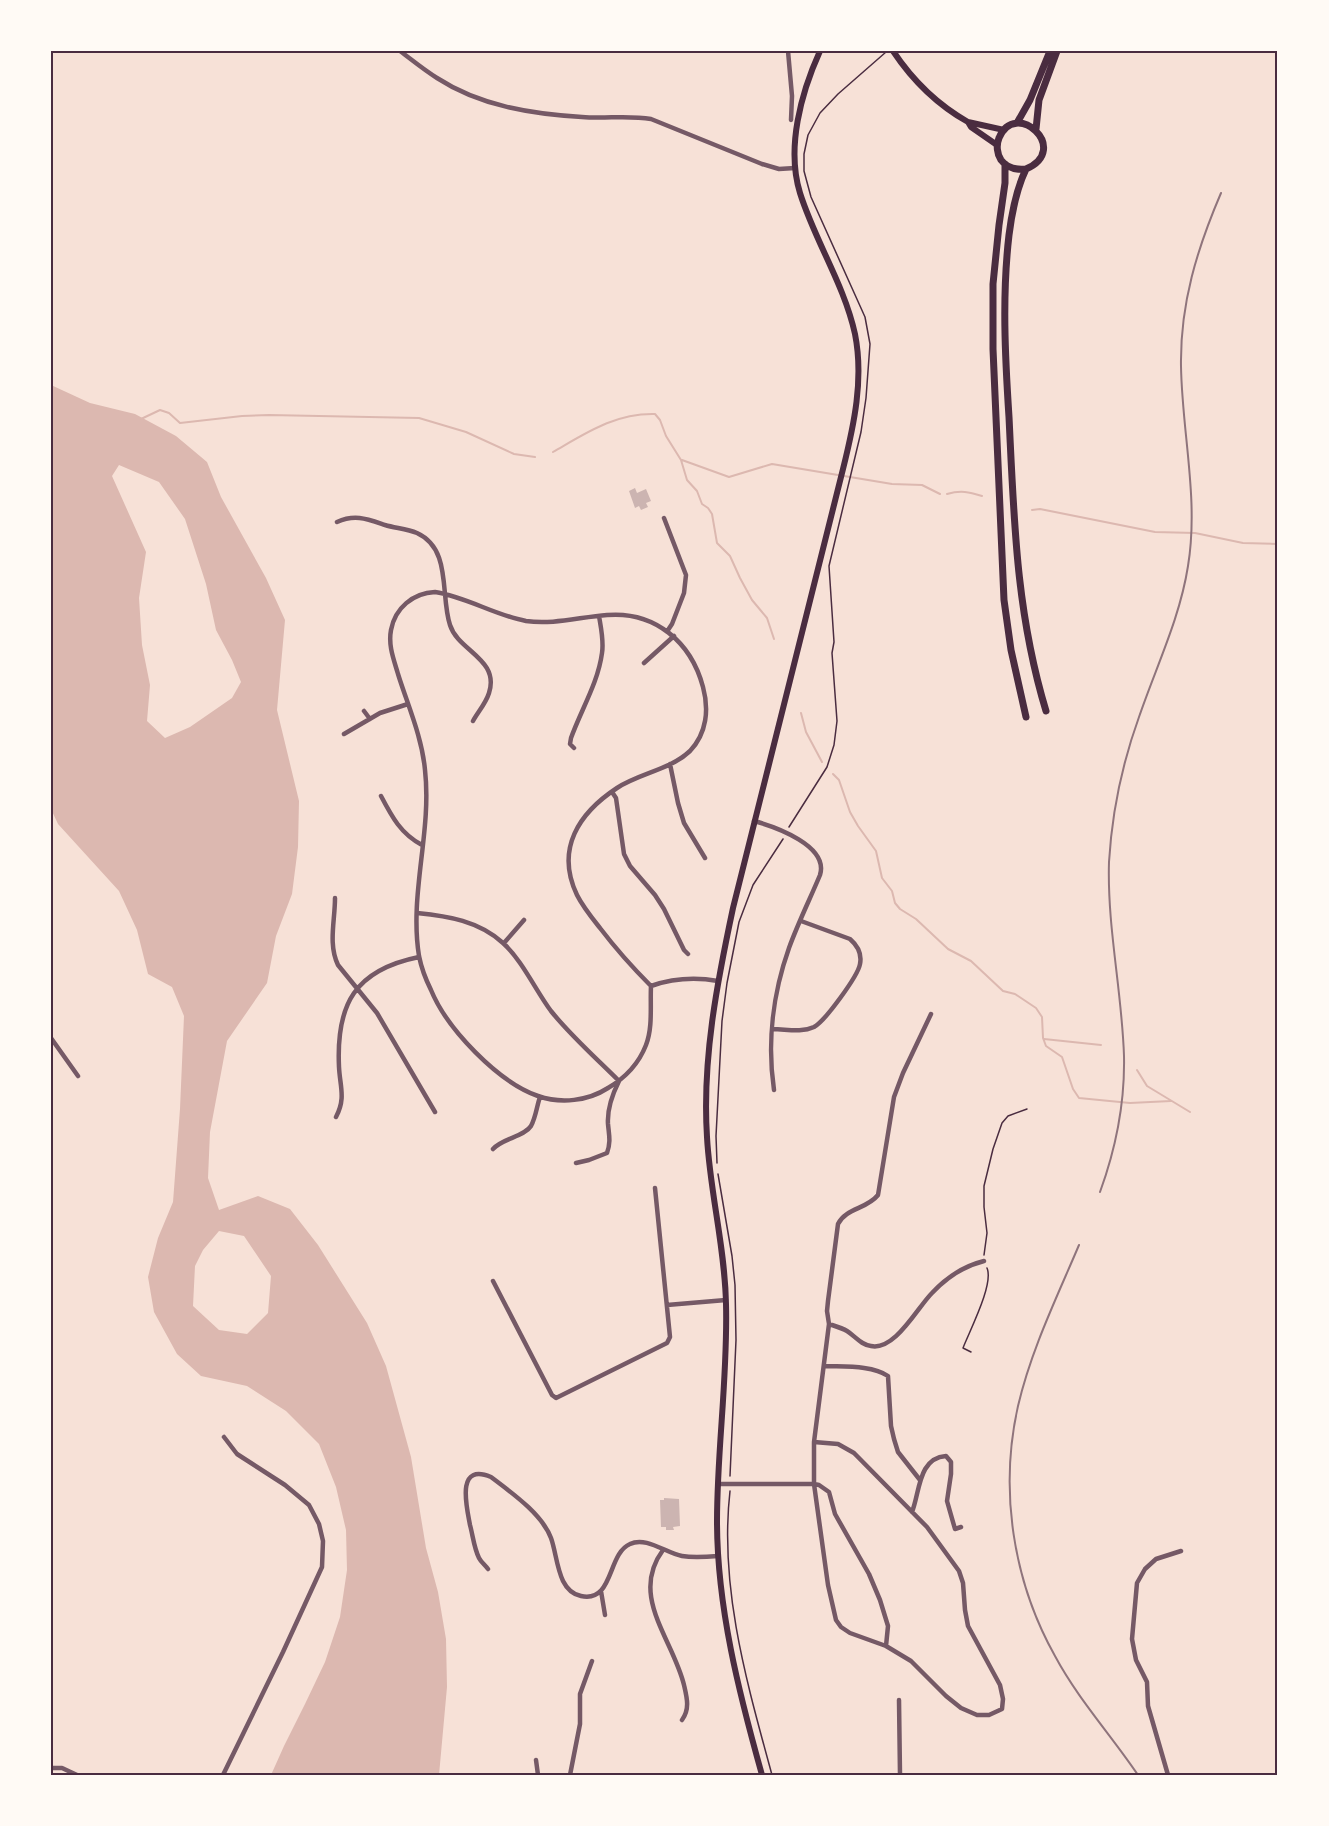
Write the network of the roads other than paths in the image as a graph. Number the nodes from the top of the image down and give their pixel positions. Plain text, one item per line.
1 (400, 51) edge
2 (788, 51) edge
3 (820, 51) edge
4 (1050, 51) edge
5 (1057, 51) edge
6 (895, 53) edge
7 (791, 120) dead end
8 (968, 122) junction
9 (1017, 123) junction
10 (1036, 129) junction
11 (1004, 130) junction
12 (997, 145) junction
13 (1005, 164) junction
14 (795, 168) junction
15 (1026, 169) junction
16 (664, 518) dead end
17 (336, 522) dead end
18 (446, 594) junction
19 (599, 616) junction
20 (668, 630) junction
21 (674, 636) junction
22 (644, 663) dead end
23 (408, 704) junction
24 (364, 711) dead end
25 (1046, 711) dead end
26 (1026, 717) dead end
27 (370, 719) junction
28 (473, 721) dead end
29 (344, 734) dead end
30 (574, 748) dead end
31 (670, 764) junction
32 (612, 792) junction
33 (381, 796) dead end
34 (754, 822) junction
35 (422, 845) junction
36 (705, 858) dead end
37 (335, 898) dead end
38 (417, 913) junction
39 (525, 920) dead end
40 (801, 921) junction
41 (504, 943) junction
42 (688, 954) dead end
43 (419, 957) junction
44 (718, 981) junction
45 (651, 986) junction
46 (357, 988) junction
47 (931, 1014) dead end
48 (772, 1029) junction
49 (51, 1038) edge
50 (78, 1076) dead end
51 (619, 1082) junction
52 (774, 1090) dead end
53 (540, 1096) junction
54 (435, 1112) dead end
55 (336, 1117) dead end
56 (493, 1149) dead end
57 (576, 1163) dead end
58 (655, 1188) dead end
59 (984, 1261) road end
60 (493, 1281) dead end
61 (726, 1300) junction
62 (667, 1305) junction
63 (830, 1324) junction
64 (824, 1366) junction
65 (224, 1437) dead end
66 (814, 1443) junction
67 (920, 1480) junction
68 (718, 1484) junction
69 (814, 1484) junction
70 (912, 1512) junction
71 (962, 1527) dead end
72 (663, 1550) junction
73 (1181, 1551) dead end
74 (718, 1556) junction
75 (488, 1569) dead end
76 (601, 1591) junction
77 (605, 1615) dead end
78 (886, 1646) junction
79 (592, 1661) dead end
80 (898, 1700) dead end
81 (682, 1720) dead end
82 (536, 1760) dead end
83 (51, 1768) edge
84 (76, 1775) edge
85 (223, 1775) edge
86 (538, 1775) edge
87 (570, 1775) edge
88 (762, 1775) edge
89 (900, 1775) edge
90 (1168, 1775) edge

1 - 14 street
2 - 7 street
3 - 14 main road
4 - 9 highway
5 - 10 highway
6 - 8 main road
8 - 11 main road
8 - 12 main road
9 - 10 highway
9 - 11 highway
10 - 15 highway
11 - 12 highway
12 - 13 highway
13 - 15 highway
13 - 26 highway
14 - 34 main road
15 - 25 highway
16 - 20 street
17 - 18 street
18 - 19 street
18 - 23 street
18 - 28 street
19 - 20 street
19 - 30 street
20 - 21 street
21 - 22 street
21 - 31 street
23 - 27 street
23 - 35 street
24 - 27 street
27 - 29 street
31 - 32 street
31 - 36 street
32 - 42 street
32 - 45 street
33 - 35 street
34 - 40 street
34 - 44 main road
35 - 38 street
37 - 46 street
38 - 41 street
38 - 43 street
39 - 41 street
40 - 48 street
40 - 48 street
41 - 51 street
43 - 46 street
43 - 53 street
44 - 45 street
44 - 61 main road
45 - 51 street
46 - 54 street
46 - 55 street
47 - 63 street
48 - 52 street
49 - 50 street
51 - 53 street
51 - 57 street
53 - 56 street
58 - 62 street
59 - 63 street
60 - 62 street
61 - 62 street
61 - 68 main road
63 - 64 street
64 - 66 street
64 - 67 street
65 - 85 street
66 - 69 street
66 - 70 street
67 - 70 street
67 - 71 street
68 - 69 street
68 - 74 main road
69 - 78 street
69 - 78 street
70 - 78 street
72 - 74 street
72 - 76 street
72 - 81 street
73 - 90 street
74 - 88 main road
75 - 76 street
76 - 77 street
79 - 87 street
80 - 89 street
82 - 86 street
83 - 84 street

